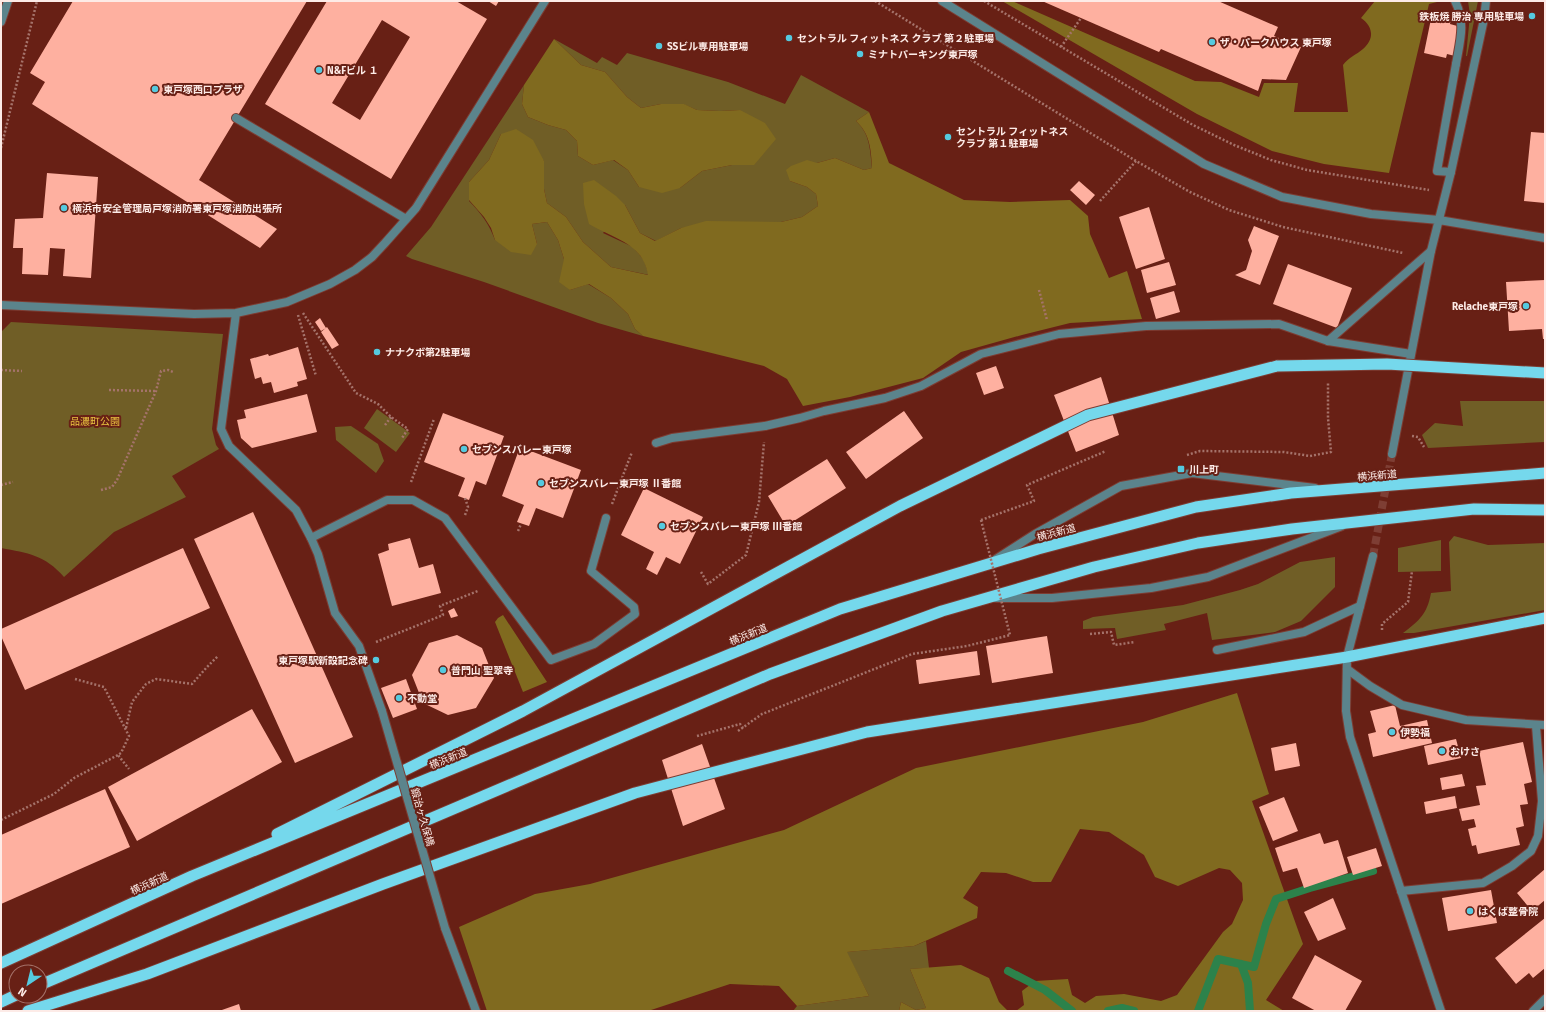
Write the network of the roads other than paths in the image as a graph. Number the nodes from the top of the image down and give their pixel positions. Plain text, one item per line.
1 (8, 1) edge
2 (545, 1) edge
3 (942, 1) edge
4 (1455, 1) edge
5 (1486, 1) edge
6 (1, 22) edge
7 (236, 118) dead end
8 (1451, 172) junction
9 (406, 219) junction
10 (1439, 220) junction
11 (1545, 238) edge
12 (1431, 251) junction
13 (1, 305) edge
14 (236, 313) junction
15 (1328, 341) junction
16 (1410, 354) junction
17 (1545, 373) edge
18 (656, 443) dead end
19 (1392, 454) tunnel mouth
20 (1545, 473) edge
21 (1334, 490) junction
22 (1545, 510) edge
23 (606, 518) dead end
24 (1352, 522) junction
25 (311, 538) junction
26 (1373, 556) tunnel mouth
27 (986, 564) junction
28 (984, 598) junction
29 (1360, 606) junction
30 (1545, 618) edge
31 (1217, 650) dead end
32 (1347, 663) junction
33 (1545, 725) edge
34 (1536, 726) junction
35 (192, 876) junction
36 (1401, 891) junction
37 (1, 963) edge
38 (48, 982) edge
39 (1545, 999) edge
40 (28, 1011) edge
41 (476, 1011) edge
42 (1441, 1011) edge
43 (1534, 1011) edge

1 - 6 street
2 - 9 street
3 - 10 street
4 - 8 street
5 - 8 street
7 - 9 street
8 - 10 street
9 - 14 street
10 - 11 street
10 - 12 street
12 - 15 street
12 - 16 street
13 - 14 street
14 - 25 street, 鍛治ヶ久保橋
15 - 16 street
15 - 18 street
16 - 19 street
17 - 35 highway, bridge
20 - 21 highway, 横浜新道
21 - 27 highway, 横浜新道
21 - 27 street
22 - 24 highway
23 - 25 street
24 - 28 highway
24 - 28 street
25 - 41 street, 鍛治ヶ久保橋, bridge
26 - 29 street
27 - 35 highway, 横浜新道
28 - 38 highway
29 - 31 street
29 - 32 street
30 - 32 highway
32 - 34 street
32 - 36 street
32 - 40 highway
33 - 34 street
34 - 36 street
35 - 37 highway, 横浜新道
36 - 42 street
39 - 43 street

